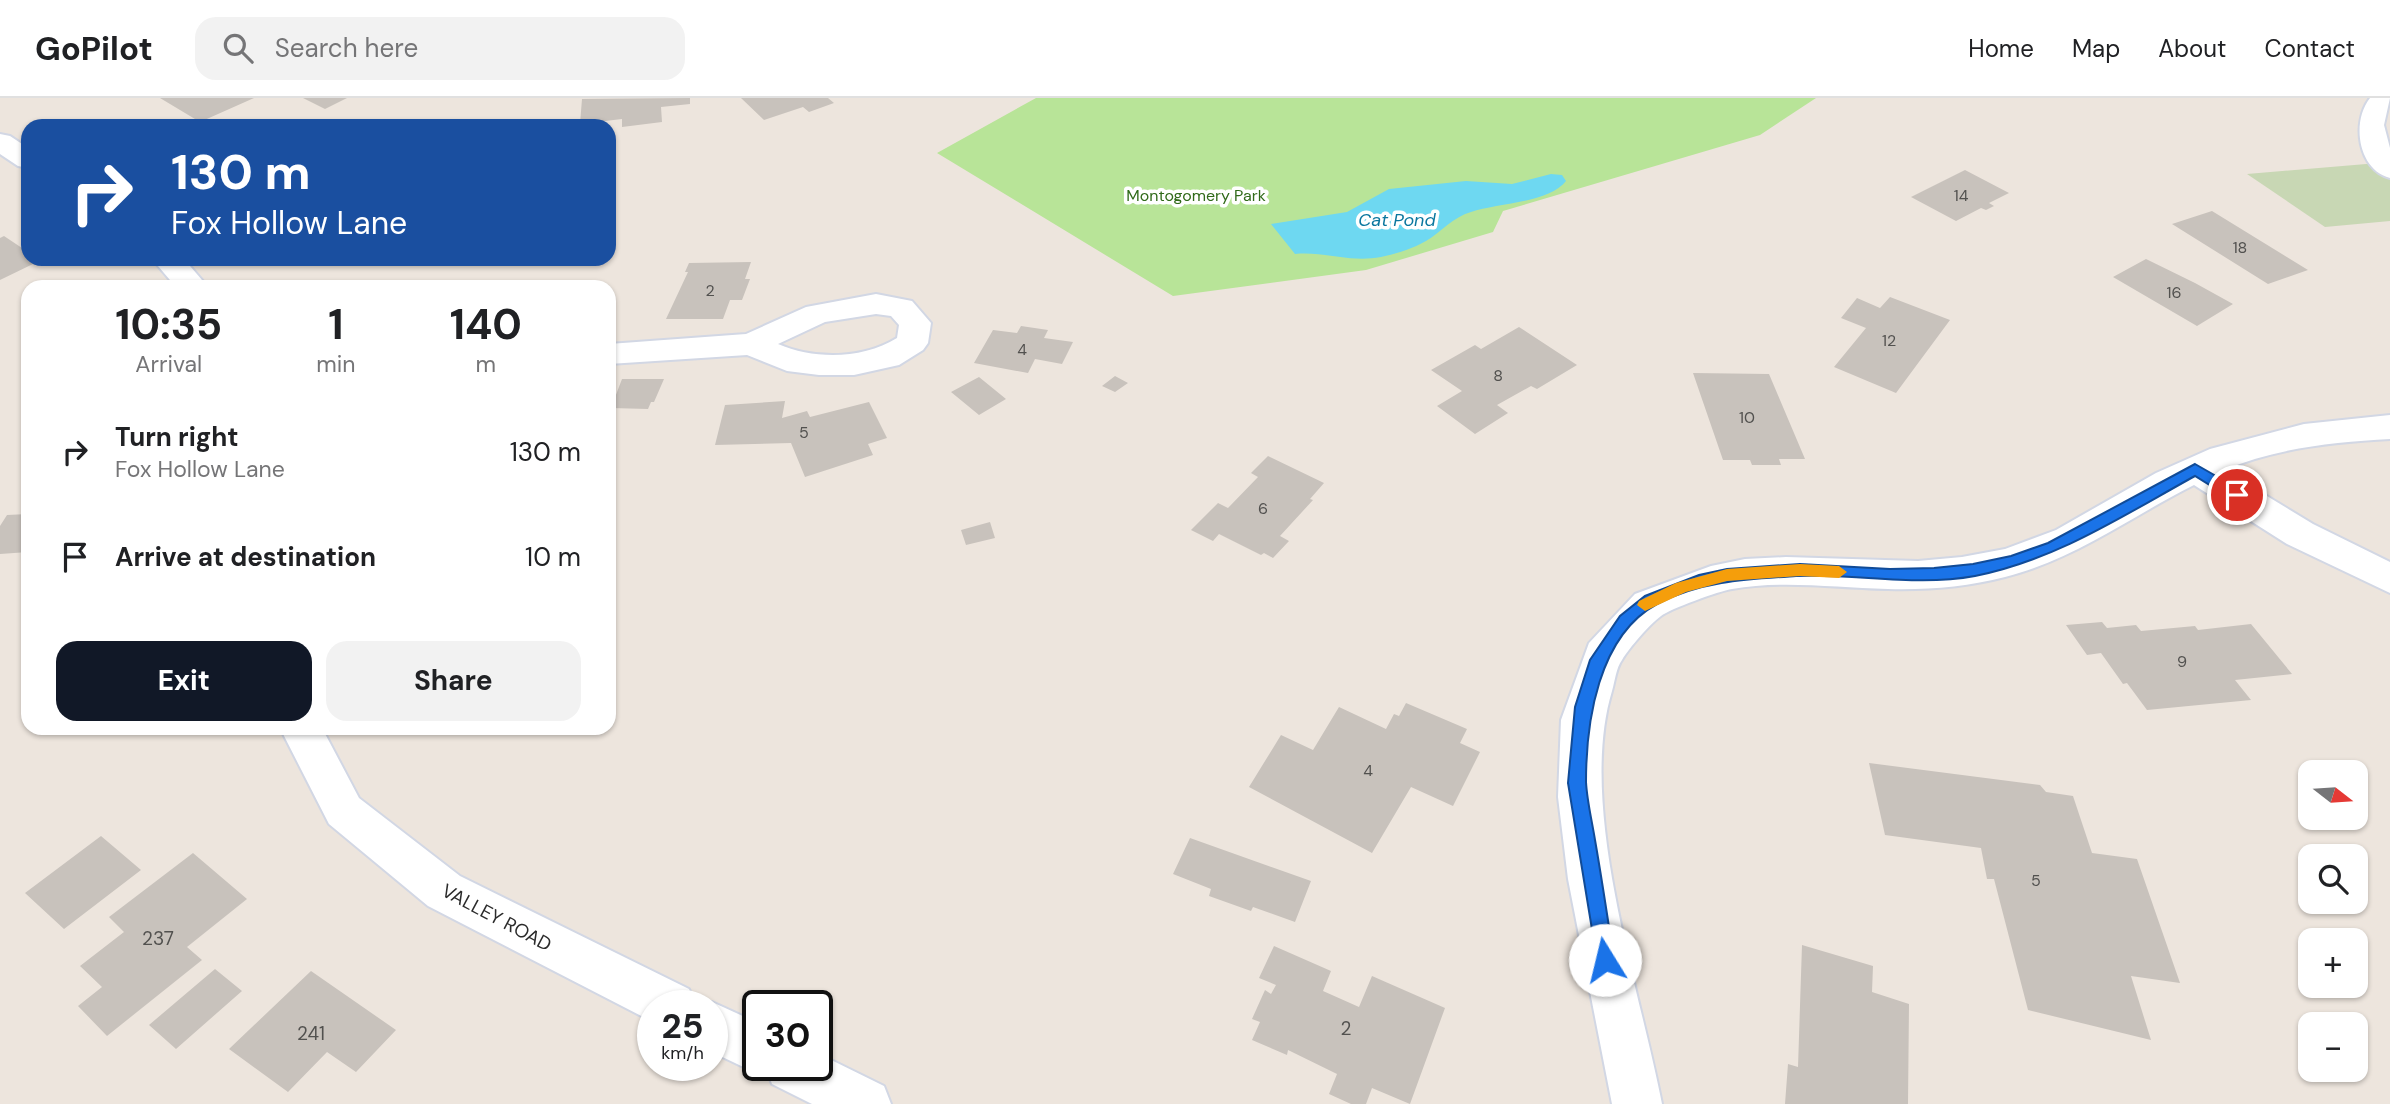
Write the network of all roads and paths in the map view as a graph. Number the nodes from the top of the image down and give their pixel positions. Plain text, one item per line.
1 (2384, 98) edge
2 (0, 142) edge
3 (21, 156) edge
4 (2390, 170) edge
5 (174, 266) edge
6 (186, 280) edge
7 (751, 344) dead end
8 (616, 354) edge
9 (2390, 427) edge
10 (2195, 469) junction
11 (2390, 579) edge
12 (305, 735) edge
13 (640, 990) edge
14 (820, 1081) edge
15 (866, 1104) edge
16 (1637, 1104) edge

1 - 4 street
2 - 3 street
5 - 6 street
7 - 8 street
9 - 10 street
10 - 11 street
10 - 16 street
12 - 13 street, VALLEY ROAD
14 - 15 street

